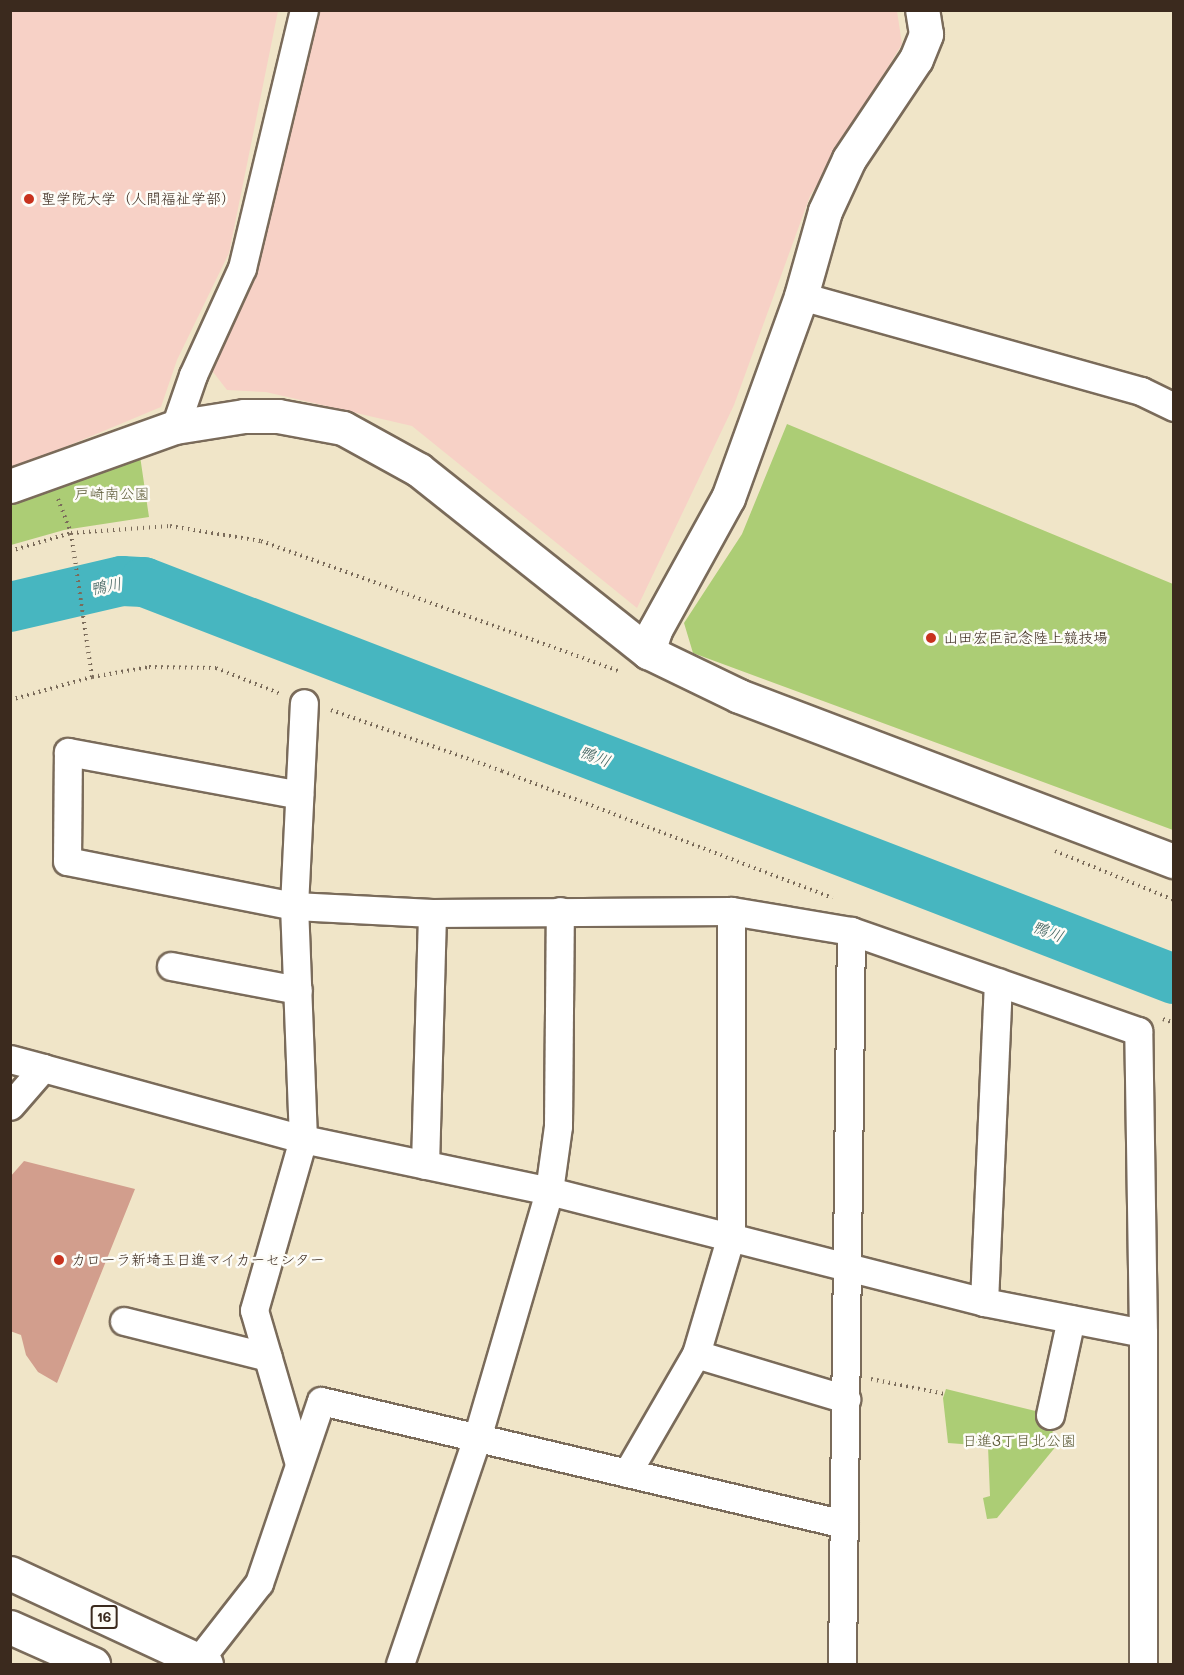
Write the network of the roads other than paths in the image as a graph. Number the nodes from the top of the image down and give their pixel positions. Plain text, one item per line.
1 (304, 10) edge
2 (922, 10) edge
3 (801, 296) junction
4 (1173, 407) edge
5 (175, 427) junction
6 (10, 486) edge
7 (638, 664) junction
8 (304, 703) road end
9 (299, 795) junction
10 (1173, 861) edge
11 (294, 906) junction
12 (560, 911) junction
13 (731, 911) junction
14 (432, 913) junction
15 (851, 931) junction
16 (171, 966) dead end
17 (998, 982) junction
18 (297, 990) junction
19 (10, 1059) edge
20 (44, 1068) junction
21 (10, 1106) edge
22 (303, 1139) junction
23 (424, 1165) junction
24 (549, 1191) junction
25 (730, 1236) junction
26 (848, 1266) junction
27 (984, 1302) junction
28 (1071, 1319) junction
29 (124, 1321) dead end
30 (1143, 1333) junction
31 (696, 1354) junction
32 (268, 1357) junction
33 (846, 1387) junction
34 (1050, 1415) dead end
35 (477, 1438) junction
36 (299, 1464) junction
37 (627, 1473) junction
38 (844, 1524) junction
39 (10, 1573) edge
40 (10, 1627) edge
41 (202, 1663) edge
42 (93, 1665) edge
43 (400, 1665) edge
44 (842, 1665) edge
45 (1143, 1665) edge

1 - 5 street
2 - 3 main road
3 - 4 street
3 - 7 main road
5 - 6 main road
5 - 7 main road
7 - 10 main road
8 - 9 street
9 - 11 street
9 - 11 street
11 - 14 street
11 - 18 street
12 - 13 street
12 - 14 street
12 - 24 street
13 - 15 street
13 - 25 street
14 - 23 street
15 - 17 street
15 - 26 street
16 - 18 street
17 - 27 street
17 - 30 street
18 - 22 street
19 - 20 street
20 - 21 street
20 - 22 street
22 - 23 street
22 - 32 street
23 - 24 street
24 - 25 street
24 - 35 street
25 - 26 street
25 - 31 street
26 - 27 street
26 - 33 street
27 - 28 street
28 - 30 street
28 - 34 street
29 - 32 street
30 - 45 street
31 - 33 street
31 - 37 street
32 - 36 street
33 - 38 street
35 - 36 street
35 - 37 street
35 - 43 street
36 - 41 street
37 - 38 street
38 - 44 street
39 - 41 main road, 16
40 - 42 main road

